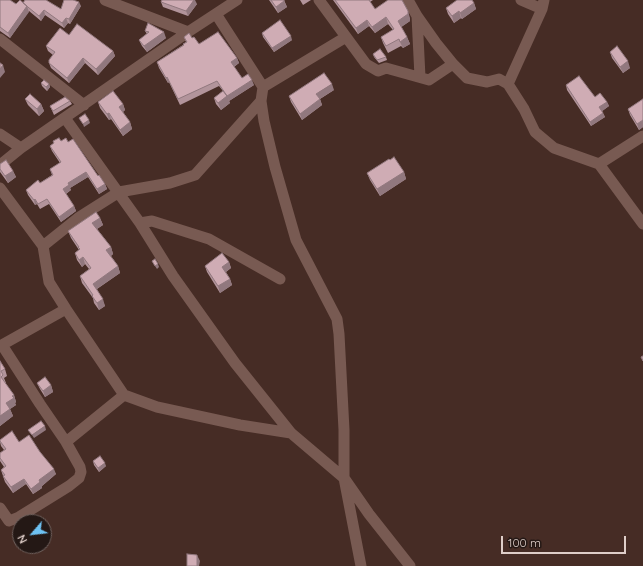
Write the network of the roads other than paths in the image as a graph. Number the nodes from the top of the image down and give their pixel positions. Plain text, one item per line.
1 (237, 0) edge
2 (319, 0) edge
3 (408, 0) edge
4 (521, 0) edge
5 (111, 1) edge
6 (543, 4) edge
7 (216, 14) junction
8 (417, 16) junction
9 (188, 32) junction
10 (346, 36) junction
11 (0, 39) edge
12 (453, 64) junction
13 (420, 77) junction
14 (508, 84) junction
15 (263, 87) junction
16 (261, 101) junction
17 (84, 104) junction
18 (66, 118) junction
19 (0, 134) edge
20 (643, 136) edge
21 (21, 148) junction
22 (0, 164) edge
23 (599, 164) junction
24 (0, 188) edge
25 (119, 192) junction
26 (140, 223) junction
27 (643, 224) edge
28 (43, 246) junction
29 (280, 279) dead end
30 (66, 309) junction
31 (1, 346) edge
32 (124, 395) junction
33 (291, 433) junction
34 (66, 442) junction
35 (344, 478) junction
36 (0, 508) edge
37 (361, 566) edge
38 (410, 566) edge

1 - 7 street
2 - 10 street
3 - 8 street
4 - 6 street
5 - 9 street
6 - 14 street
7 - 9 street
7 - 15 street
8 - 12 street
8 - 13 street
9 - 17 street
10 - 13 street
10 - 15 street
11 - 17 street
12 - 13 street
12 - 14 street
14 - 23 street
15 - 16 street
16 - 25 street
16 - 35 street
17 - 18 street
18 - 21 street
18 - 25 street
19 - 21 street
20 - 23 street
21 - 22 street
23 - 27 street
24 - 28 street
25 - 26 street
25 - 28 street
26 - 29 street
26 - 33 street
28 - 30 street
30 - 31 street
30 - 32 street
31 - 34 street
32 - 33 street
32 - 34 street
33 - 35 street
34 - 36 street
35 - 37 street
35 - 38 street

